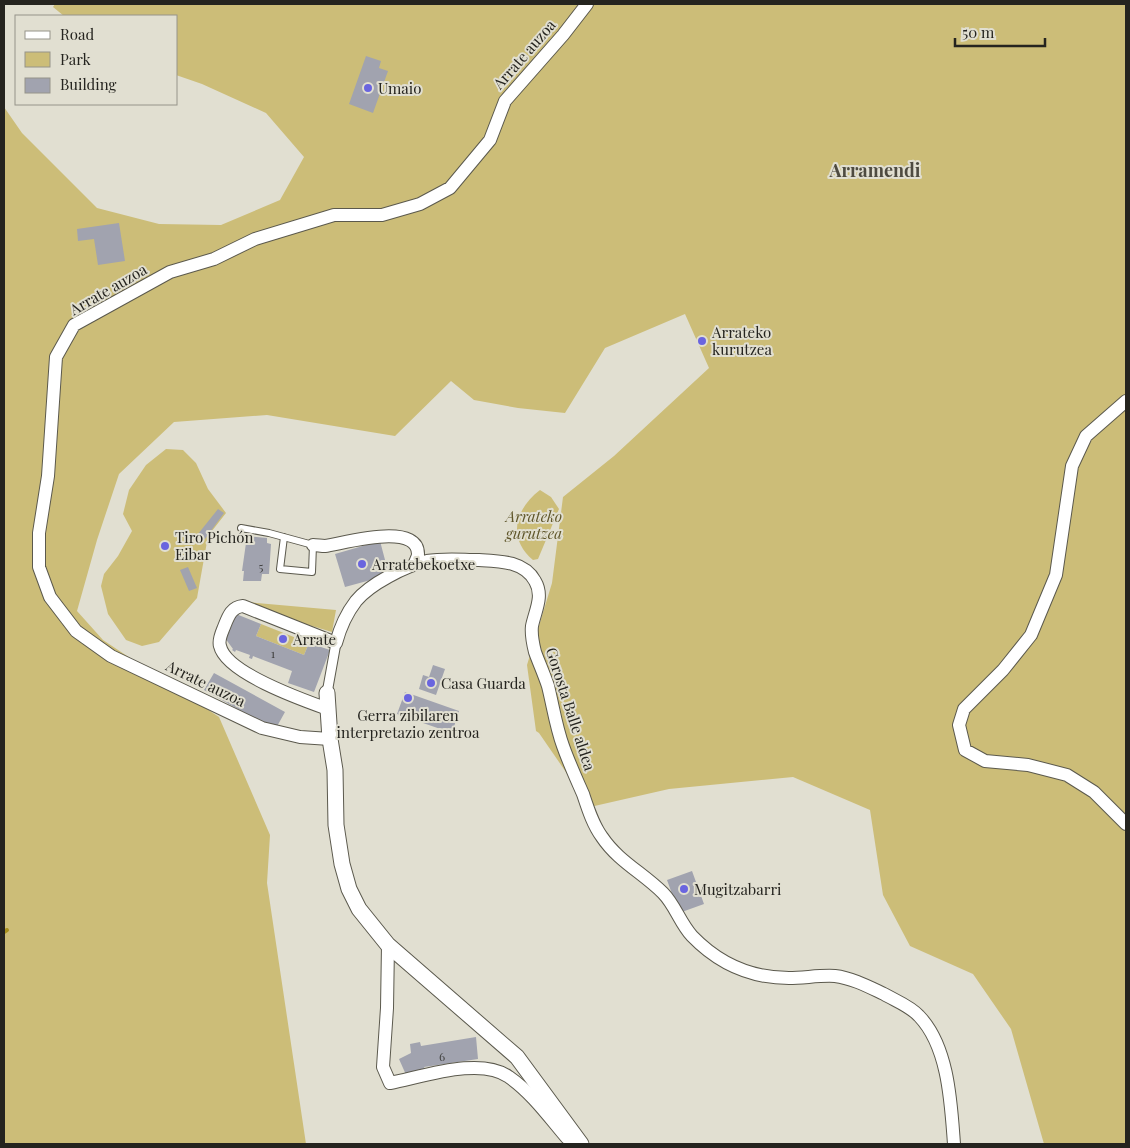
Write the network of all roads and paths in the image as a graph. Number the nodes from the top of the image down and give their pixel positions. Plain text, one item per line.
1 (587, 4) edge
2 (1126, 401) edge
3 (241, 528) dead end
4 (284, 537) junction
5 (313, 545) junction
6 (416, 560) junction
7 (336, 643) junction
8 (327, 693) joint
9 (328, 709) junction
10 (330, 739) junction
11 (1126, 824) edge
12 (388, 945) junction
13 (576, 1144) edge
14 (581, 1144) edge
15 (954, 1144) edge

1 - 10 street, Arrate auzoa
2 - 11 street
3 - 4 lane
4 - 5 lane
4 - 5 lane
5 - 6 street
6 - 7 street, Gorosta Balle aldea
6 - 15 street, Gorosta Balle aldea
7 - 8 street
7 - 9 street
8 - 9 street
9 - 10 street
10 - 12 street
12 - 13 street
12 - 14 street

